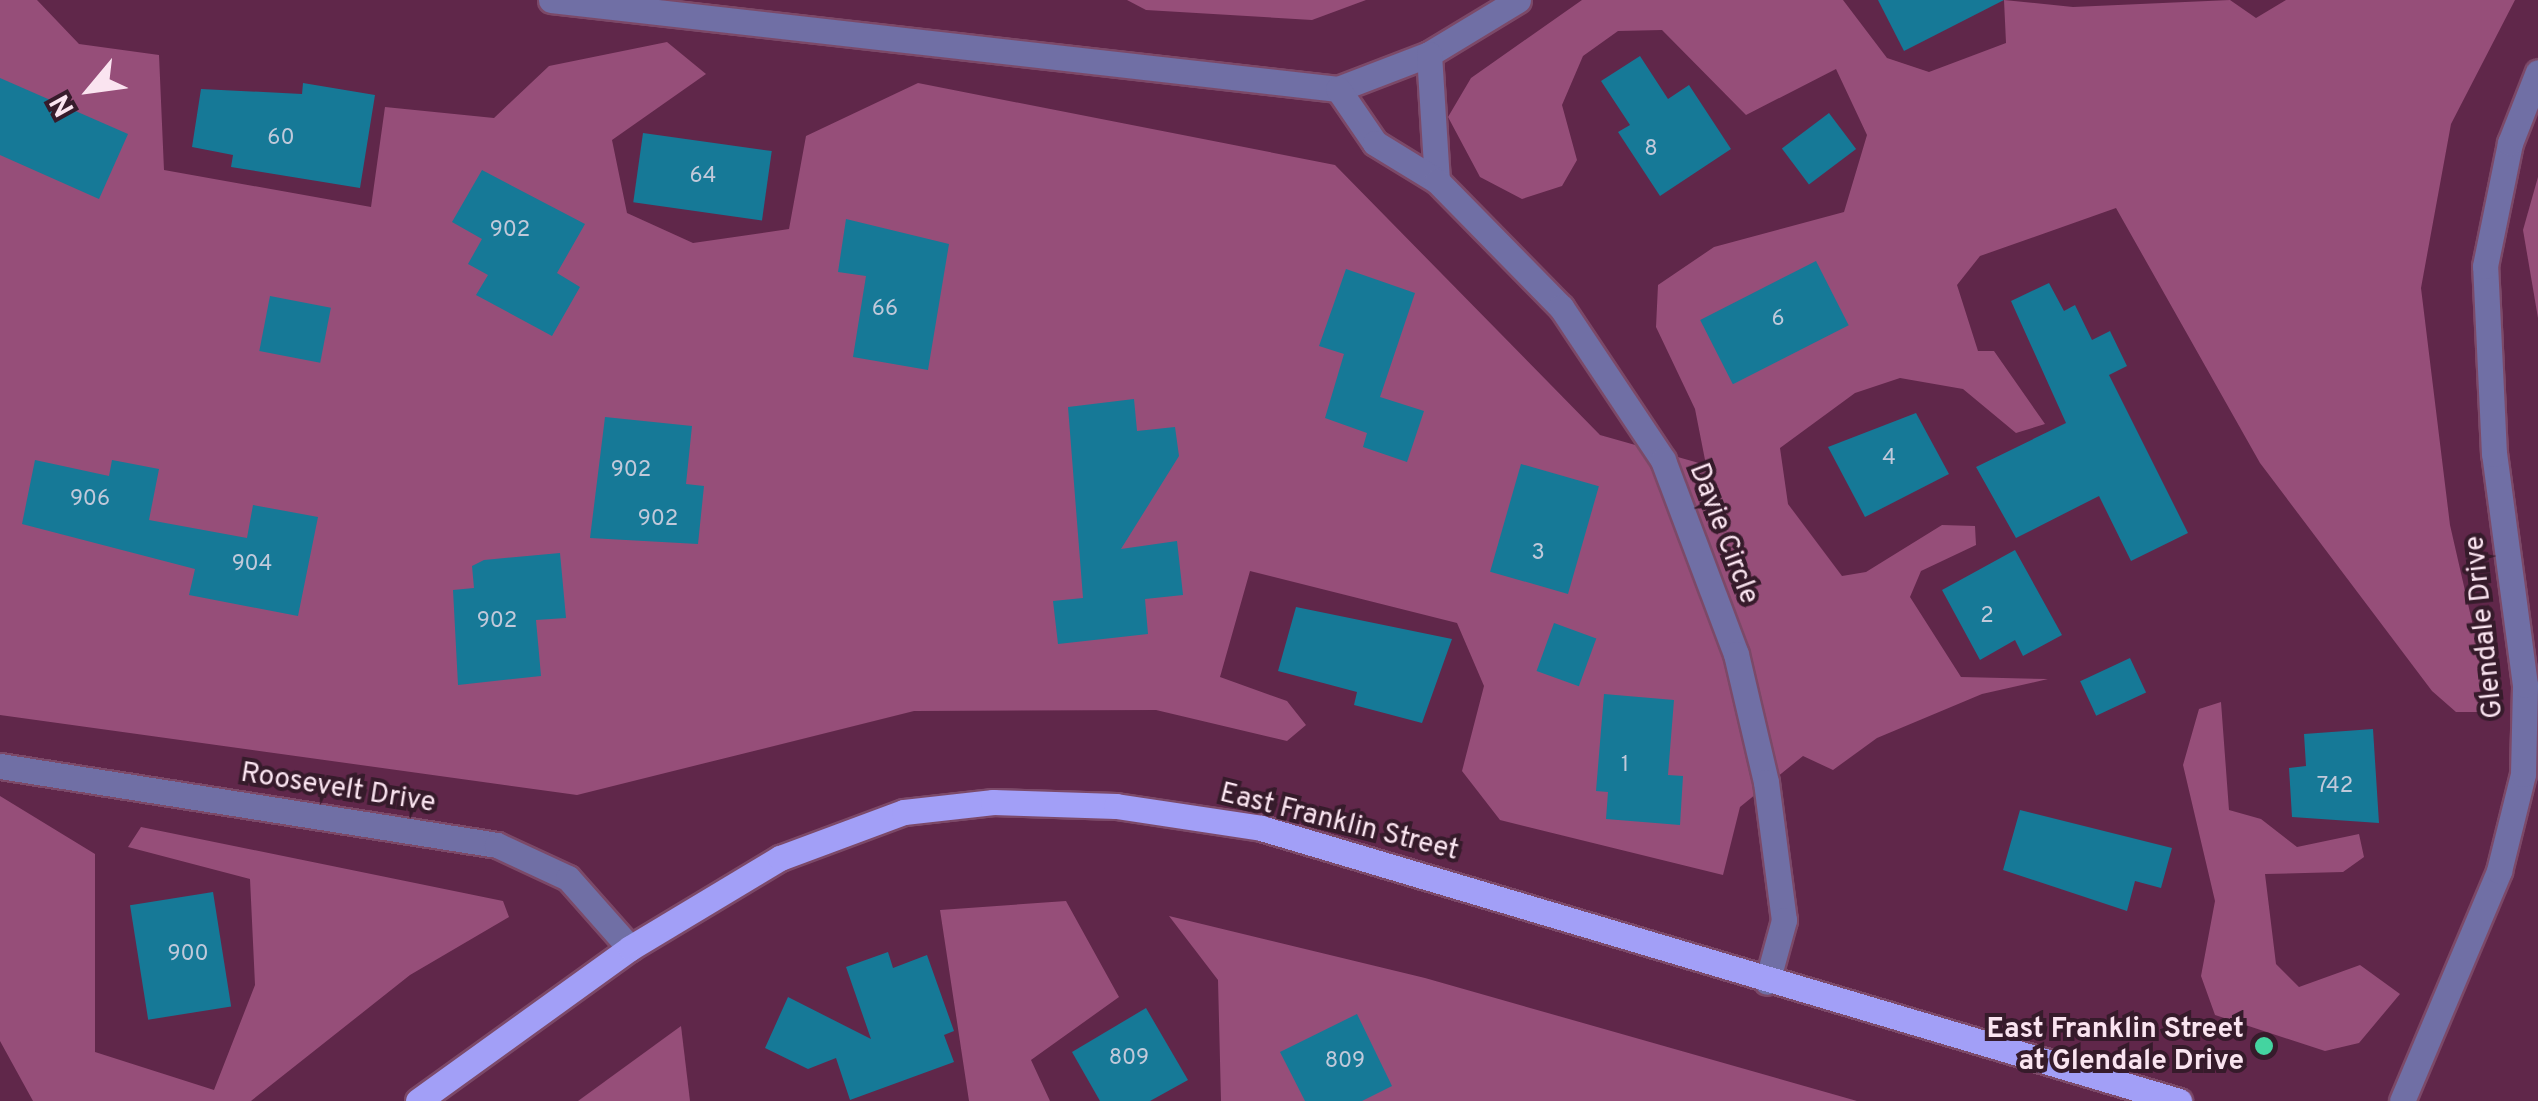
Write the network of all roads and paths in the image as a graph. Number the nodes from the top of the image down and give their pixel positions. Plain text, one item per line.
1 (551, 0) edge
2 (1518, 0) edge
3 (1429, 54) junction
4 (2538, 72) edge
5 (1338, 90) junction
6 (1438, 180) junction
7 (0, 766) edge
8 (630, 948) junction
9 (1768, 982) junction
10 (2136, 1096) edge
11 (418, 1101) edge
12 (2179, 1101) edge
13 (2402, 1101) edge

1 - 5 street
2 - 3 street
3 - 5 street
3 - 6 street
4 - 13 street, Glendale Drive
5 - 6 street, Davie Circle
6 - 9 street, Davie Circle
7 - 8 street, Roosevelt Drive
8 - 9 main road, East Franklin Street
8 - 11 main road, East Franklin Street
9 - 10 main road, East Franklin Street
10 - 12 main road, East Franklin Street

